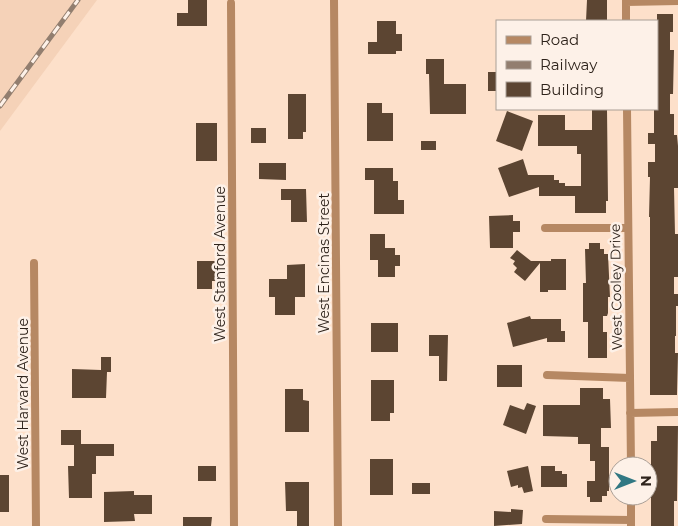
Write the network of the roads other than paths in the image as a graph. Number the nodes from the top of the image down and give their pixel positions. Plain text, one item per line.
1 (334, 0) edge
2 (626, 1) edge
3 (678, 1) edge
4 (231, 3) dead end
5 (626, 20) edge
6 (627, 110) edge
7 (545, 228) dead end
8 (628, 228) junction
9 (34, 263) dead end
10 (547, 375) dead end
11 (630, 378) junction
12 (678, 412) edge
13 (630, 413) junction
14 (631, 456) edge
15 (631, 506) edge
16 (546, 519) dead end
17 (631, 523) edge
18 (36, 526) edge
19 (234, 526) edge
20 (338, 526) edge

1 - 20 street, West Encinas Street
2 - 3 street
2 - 5 street
4 - 19 street, West Stanford Avenue
6 - 8 street, West Cooley Drive
7 - 8 street
8 - 11 street, West Cooley Drive
9 - 18 street, West Harvard Avenue
10 - 11 street
11 - 13 street, West Cooley Drive
12 - 13 street
13 - 14 street, West Cooley Drive
15 - 17 street
16 - 17 street

